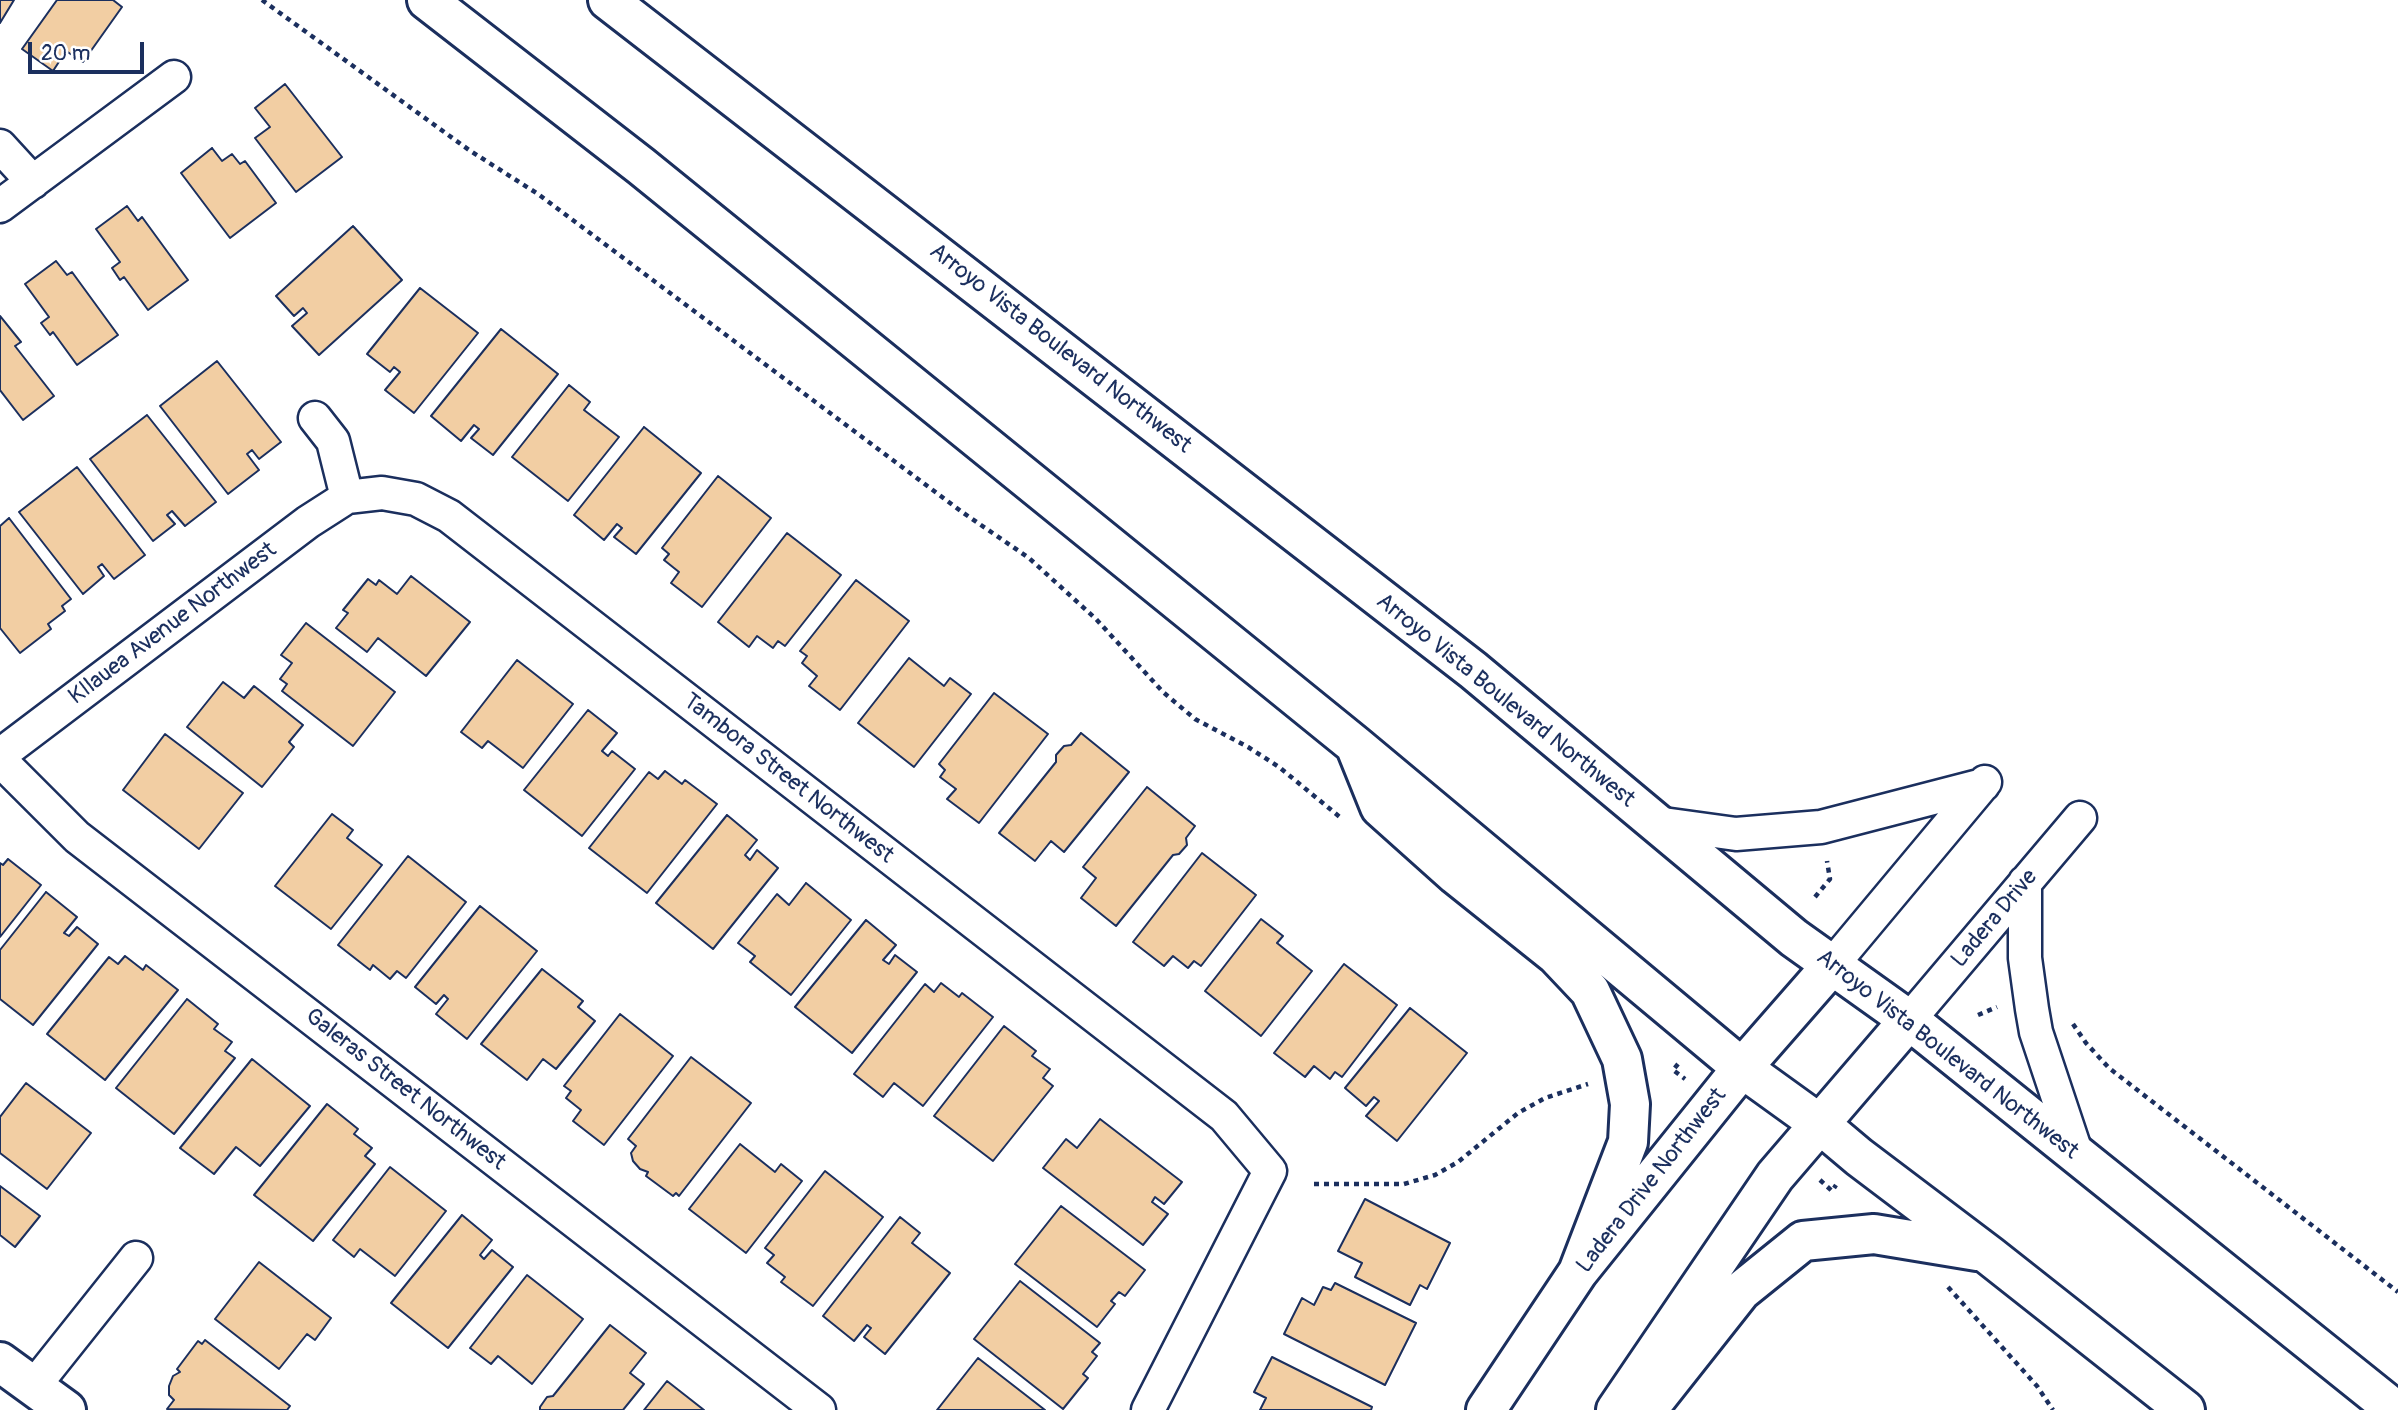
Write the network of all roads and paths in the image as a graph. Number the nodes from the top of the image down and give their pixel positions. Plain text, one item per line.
1 (262, 0) edge
2 (428, 0) edge
3 (608, 0) edge
4 (174, 77) dead end
5 (0, 146) edge
6 (33, 181) junction
7 (0, 206) edge
8 (315, 418) dead end
9 (347, 497) junction
10 (1355, 745) junction
11 (0, 757) edge
12 (2080, 818) dead end
13 (1656, 823) junction
14 (1349, 825) dead end
15 (1826, 853) dead end
16 (2025, 882) junction
17 (1815, 897) dead end
18 (1833, 964) junction
19 (2067, 1014) dead end
20 (1909, 1020) junction
21 (1742, 1068) junction
22 (1588, 1084) dead end
23 (1821, 1125) junction
24 (2077, 1155) junction
25 (1314, 1184) dead end
26 (1984, 1252) junction
27 (136, 1258) dead end
28 (1578, 1272) junction
29 (1939, 1277) dead end
30 (2398, 1292) edge
31 (0, 1362) edge
32 (34, 1386) junction
33 (66, 1410) edge
34 (819, 1410) edge
35 (1148, 1410) edge
36 (1486, 1410) edge
37 (1616, 1410) edge
38 (1647, 1410) edge
39 (2053, 1410) edge
40 (2185, 1410) edge
41 (2395, 1410) edge

1 - 14 path
2 - 10 main road
3 - 13 main road, Arroyo Vista Boulevard Northwest
4 - 6 street
5 - 6 street
6 - 7 street
8 - 9 street
9 - 11 street, KIlauea Avenue Northwest
9 - 35 street, Tambora Street Northwest
10 - 21 main road
10 - 28 main road
11 - 34 street, Galeras Street Northwest
12 - 16 street, Ladera Drive
13 - 18 main road, Arroyo Vista Boulevard Northwest
13 - 18 street
15 - 17 path
16 - 20 street, Ladera Drive
16 - 24 street
18 - 20 main road, Arroyo Vista Boulevard Northwest
18 - 21 main road, Ladera Drive Northwest
19 - 30 path
20 - 23 main road
20 - 24 main road, Arroyo Vista Boulevard Northwest
21 - 23 main road
21 - 28 main road, Ladera Drive Northwest
22 - 25 path
23 - 26 main road
23 - 37 main road
24 - 41 main road, Arroyo Vista Boulevard Northwest
26 - 38 main road
26 - 40 main road
27 - 32 street
28 - 36 main road, Ladera Drive Northwest
29 - 39 path
31 - 32 main road
32 - 33 main road

